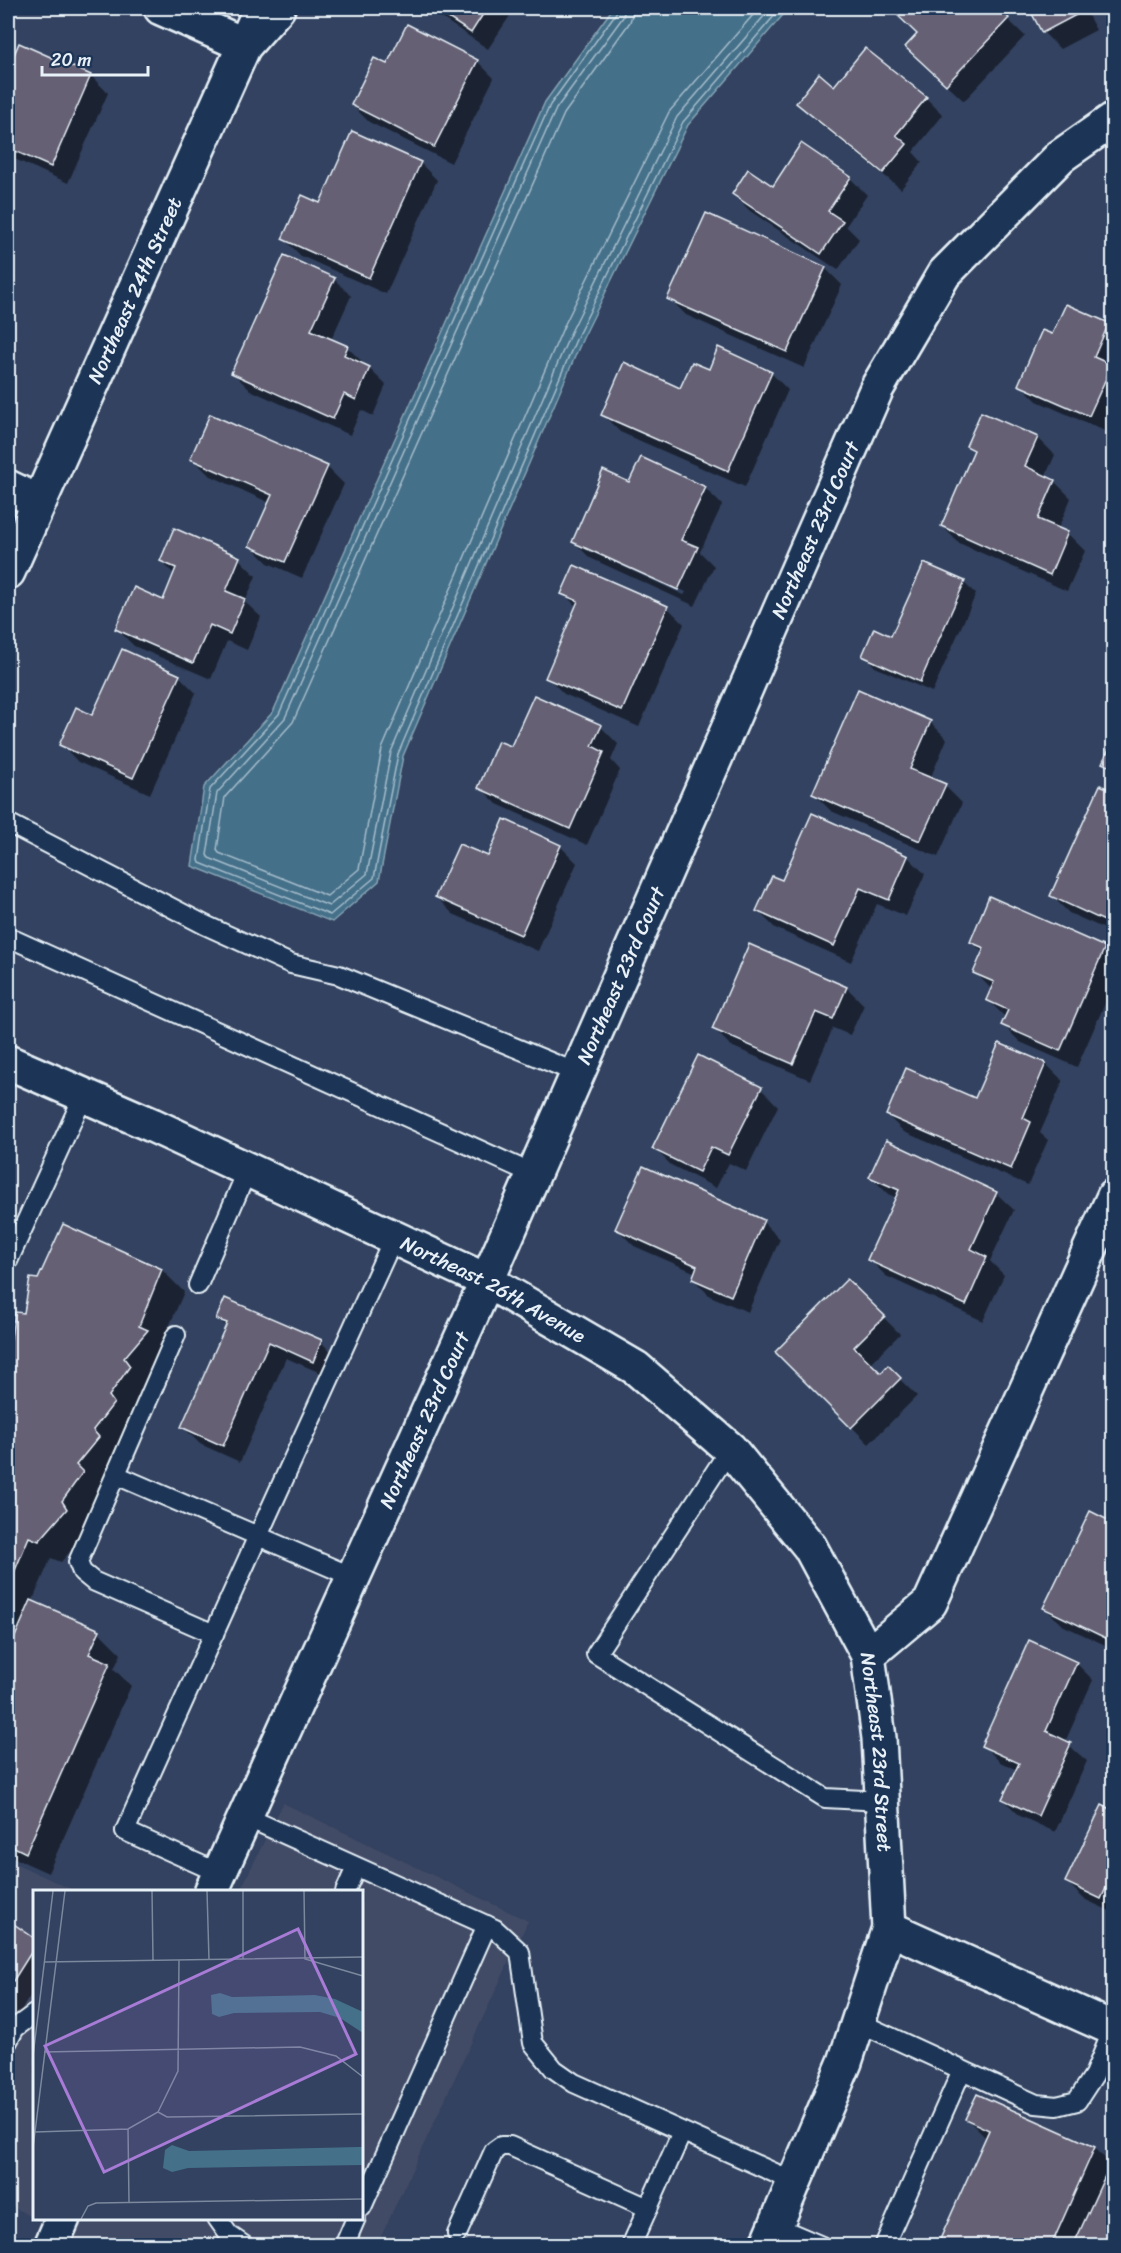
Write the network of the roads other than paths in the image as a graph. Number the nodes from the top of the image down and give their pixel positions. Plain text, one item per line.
1 (161, 8) edge
2 (261, 8) edge
3 (278, 8) edge
4 (245, 45) junction
5 (1113, 119) edge
6 (8, 487) edge
7 (39, 502) junction
8 (8, 572) edge
9 (8, 823) edge
10 (8, 937) edge
11 (8, 1062) edge
12 (577, 1073) junction
13 (84, 1095) junction
14 (248, 1169) junction
15 (533, 1174) junction
16 (1113, 1196) edge
17 (394, 1237) junction
18 (8, 1260) edge
19 (487, 1281) junction
20 (198, 1285) dead end
21 (176, 1335) dead end
22 (730, 1449) junction
23 (116, 1475) junction
24 (258, 1536) junction
25 (352, 1577) junction
26 (214, 1634) junction
27 (868, 1655) junction
28 (882, 1801) junction
29 (244, 1816) junction
30 (356, 1866) junction
31 (215, 1882) edge
32 (346, 1890) edge
33 (488, 1925) junction
34 (889, 1928) junction
35 (33, 2015) edge
36 (858, 2022) junction
37 (1113, 2029) edge
38 (8, 2041) edge
39 (962, 2070) junction
40 (682, 2132) junction
41 (795, 2182) junction
42 (363, 2205) edge
43 (648, 2208) junction
44 (62, 2220) edge
45 (218, 2220) edge
46 (355, 2220) edge
47 (457, 2234) dead end
48 (771, 2236) edge
49 (51, 2246) edge
50 (245, 2246) edge
51 (344, 2246) edge
52 (631, 2246) edge
53 (822, 2246) edge
54 (884, 2246) edge

1 - 4 street
2 - 4 street, Northeast 24th Street
3 - 4 street
4 - 7 street, Northeast 24th Street
5 - 12 street, Northeast 23rd Court
6 - 7 street
7 - 8 street, Northeast 24th Street
9 - 12 lane
10 - 15 lane
11 - 13 street, Northeast 26th Avenue
12 - 15 street, Northeast 23rd Court
13 - 14 street, Northeast 26th Avenue
13 - 18 lane
14 - 17 street, Northeast 26th Avenue
14 - 20 lane
15 - 19 street, Northeast 23rd Court
16 - 27 street, Northeast 23rd Street
17 - 19 street, Northeast 26th Avenue
17 - 24 lane
19 - 22 street, Northeast 26th Avenue
19 - 25 street, Northeast 23rd Court
21 - 23 lane
22 - 27 street, Northeast 26th Avenue
22 - 28 lane
23 - 24 lane
23 - 26 lane
24 - 25 lane
24 - 26 lane
25 - 29 street, Northeast 23rd Court
26 - 31 lane
27 - 28 street, Northeast 23rd Street
28 - 34 street, Northeast 23rd Street
29 - 30 lane
29 - 31 street, Northeast 23rd Court
30 - 32 lane
30 - 33 lane
33 - 40 lane
33 - 42 lane
34 - 36 street, Northeast 23rd Street
34 - 37 street
35 - 38 lane
36 - 39 lane
36 - 41 street, Northeast 23rd Street
37 - 39 lane
39 - 54 lane
40 - 41 lane
40 - 43 lane
41 - 48 street, Northeast 23rd Street
43 - 47 lane
43 - 52 lane
44 - 49 street
45 - 50 lane
46 - 51 lane
48 - 53 lane

